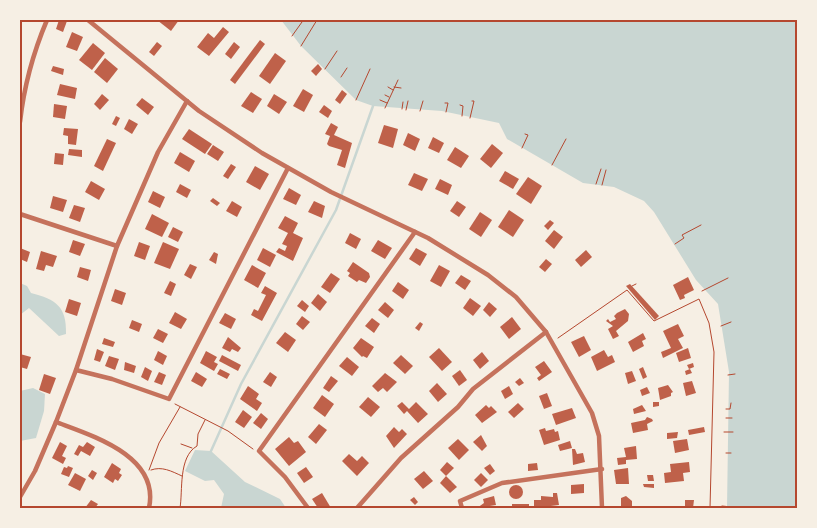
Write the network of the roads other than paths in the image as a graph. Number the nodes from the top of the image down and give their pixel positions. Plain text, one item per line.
1 (47, 20) edge
2 (88, 20) edge
3 (188, 101) junction
4 (20, 122) edge
5 (288, 168) junction
6 (20, 214) edge
7 (415, 232) junction
8 (116, 246) junction
9 (546, 332) junction
10 (76, 370) junction
11 (56, 422) junction
12 (602, 469) junction
13 (20, 497) edge
14 (149, 508) edge
15 (308, 508) edge
16 (356, 508) edge
17 (462, 508) edge
18 (602, 508) edge

1 - 4 street
2 - 3 street
3 - 5 street
3 - 8 street
5 - 7 street
5 - 10 street
6 - 8 street
7 - 9 street
7 - 15 street
8 - 10 street
9 - 12 street
9 - 16 street
10 - 11 street
11 - 13 street
11 - 14 street
12 - 17 street
12 - 18 street

